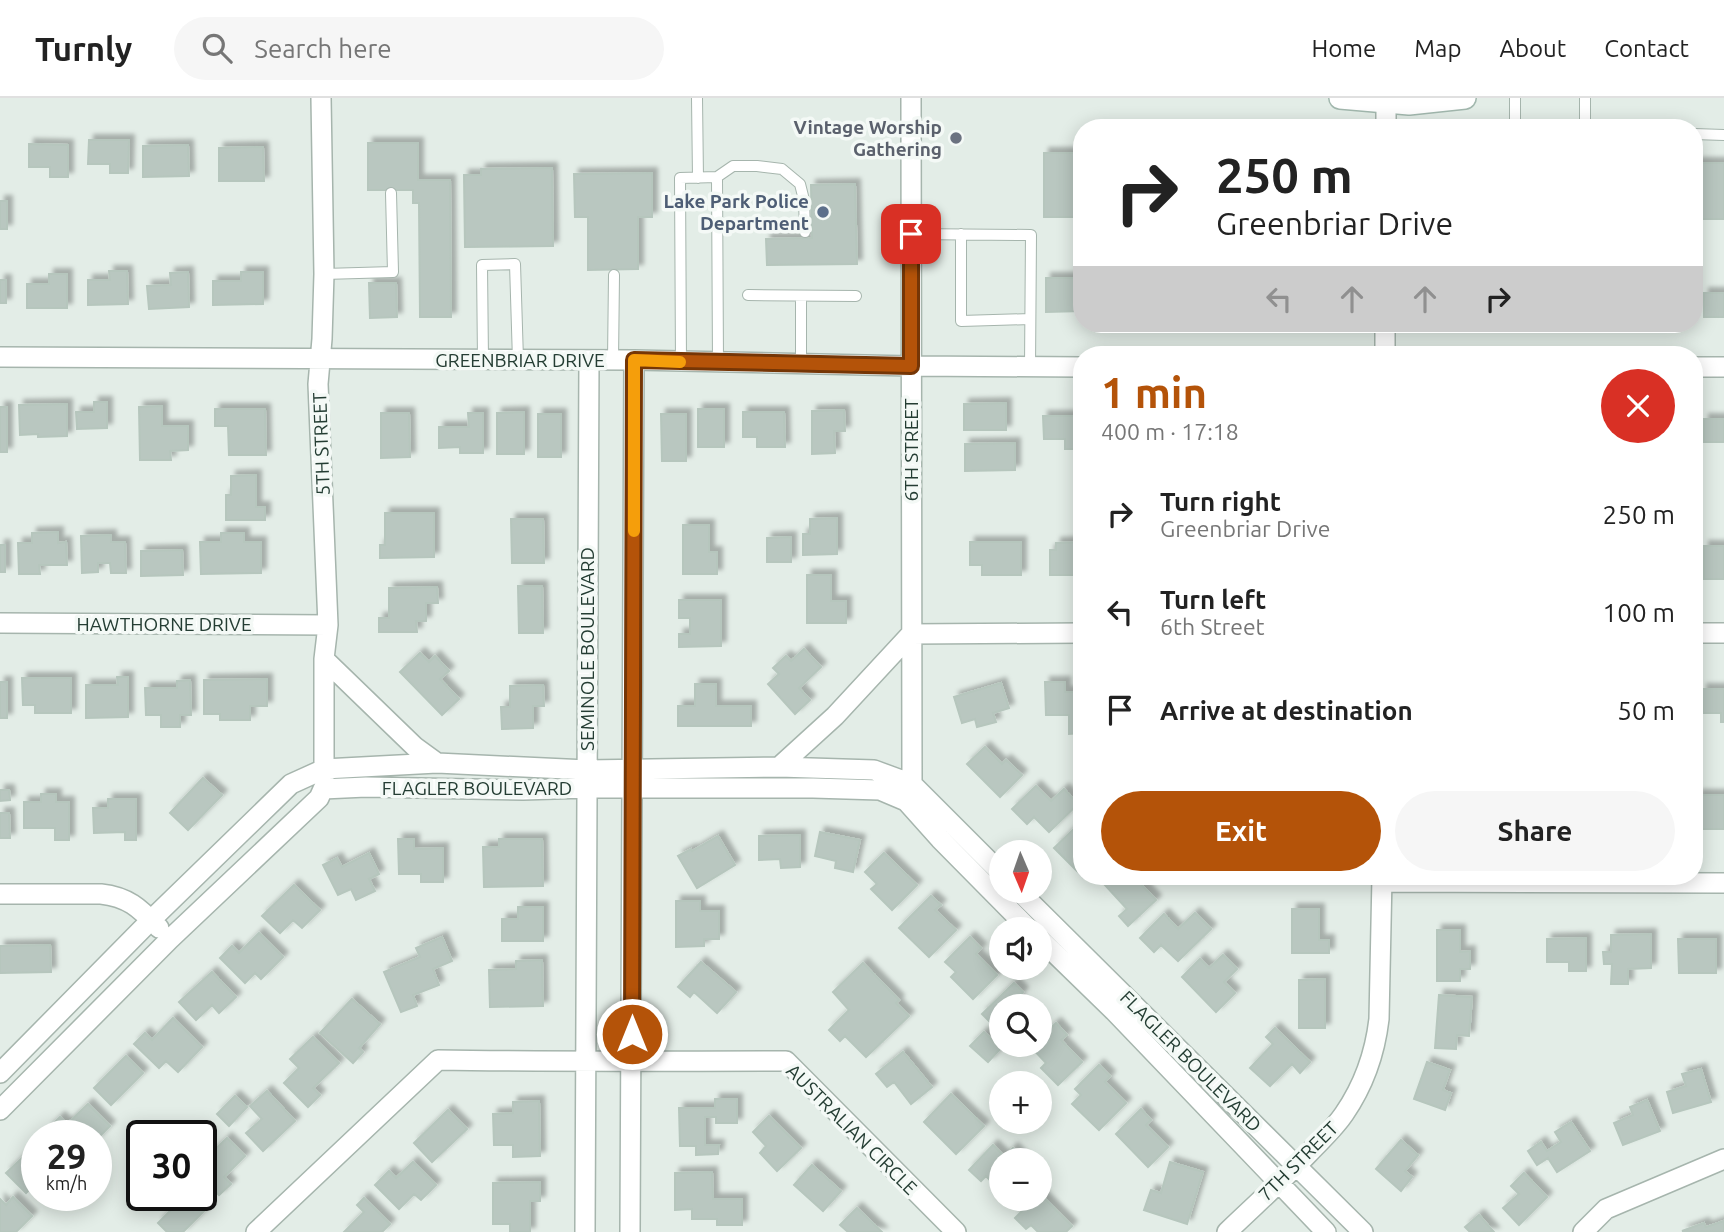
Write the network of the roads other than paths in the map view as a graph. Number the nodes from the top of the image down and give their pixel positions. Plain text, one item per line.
1 (321, 98) edge
2 (697, 98) edge
3 (911, 98) edge
4 (1340, 98) edge
5 (1465, 98) edge
6 (1515, 98) edge
7 (1586, 98) edge
8 (1386, 100) edge
9 (1386, 119) edge
10 (1514, 119) edge
11 (1585, 119) edge
12 (1703, 134) edge
13 (1724, 135) edge
14 (717, 177) junction
15 (698, 178) junction
16 (391, 193) dead end
17 (805, 232) dead end
18 (911, 234) junction
19 (961, 234) junction
20 (324, 274) junction
21 (614, 275) dead end
22 (748, 295) dead end
23 (801, 296) junction
24 (856, 296) dead end
25 (1030, 318) junction
26 (0, 357) edge
27 (321, 359) junction
28 (482, 360) junction
29 (517, 360) junction
30 (589, 360) junction
31 (613, 360) junction
32 (634, 360) junction
33 (681, 362) junction
34 (718, 362) junction
35 (801, 364) junction
36 (911, 366) junction
37 (1030, 367) junction
38 (1073, 367) edge
39 (1703, 367) edge
40 (1724, 367) edge
41 (0, 623) edge
42 (328, 625) junction
43 (1073, 633) edge
44 (1703, 633) edge
45 (1724, 633) edge
46 (911, 634) junction
47 (324, 659) junction
48 (438, 763) junction
49 (779, 767) junction
50 (324, 769) junction
51 (587, 779) junction
52 (633, 779) junction
53 (323, 789) junction
54 (909, 792) junction
55 (989, 862) edge
56 (1703, 883) edge
57 (1724, 883) edge
58 (1382, 885) edge
59 (0, 894) edge
60 (1031, 903) edge
61 (1017, 917) edge
62 (151, 920) junction
63 (170, 939) junction
64 (1052, 951) edge
65 (632, 1061) junction
66 (585, 1062) junction
67 (0, 1073) edge
68 (0, 1110) edge
69 (1724, 1159) edge
70 (1296, 1166) junction
71 (1279, 1182) junction
72 (256, 1232) edge
73 (585, 1232) edge
74 (630, 1232) edge
75 (956, 1232) edge
76 (1227, 1232) edge
77 (1326, 1232) edge
78 (1363, 1232) edge
79 (1583, 1232) edge

1 - 20 street, 5TH STREET
2 - 15 lane
3 - 18 street, 6TH STREET
4 - 8 street
5 - 8 street
6 - 10 lane
7 - 11 lane
8 - 9 street
12 - 13 lane
14 - 15 lane
14 - 17 lane
14 - 34 lane
15 - 33 lane
16 - 20 lane
18 - 19 lane
18 - 36 street, 6TH STREET
19 - 25 lane
19 - 25 lane
20 - 27 street, 5TH STREET
21 - 31 lane
22 - 23 lane
23 - 24 lane
23 - 35 lane
25 - 37 lane
26 - 27 street, GREENBRIAR DRIVE
27 - 28 street, GREENBRIAR DRIVE
27 - 42 street, 5TH STREET
28 - 29 street, GREENBRIAR DRIVE
28 - 29 lane
29 - 30 street, GREENBRIAR DRIVE
30 - 31 street, GREENBRIAR DRIVE
30 - 51 street, SEMINOLE BOULEVARD
31 - 32 street, GREENBRIAR DRIVE
32 - 33 street, GREENBRIAR DRIVE
32 - 52 street
33 - 34 street, GREENBRIAR DRIVE
34 - 35 street, GREENBRIAR DRIVE
35 - 36 street, GREENBRIAR DRIVE
36 - 37 street, GREENBRIAR DRIVE
36 - 46 street, 6TH STREET
37 - 38 street, GREENBRIAR DRIVE
39 - 40 street
41 - 42 street, HAWTHORNE DRIVE
42 - 47 street, 5TH STREET
43 - 46 street
44 - 45 street
46 - 49 street
46 - 54 street, 6TH STREET
47 - 48 street
47 - 50 street, 5TH STREET
48 - 50 street, FLAGLER BOULEVARD
48 - 51 street, FLAGLER BOULEVARD
49 - 52 street, FLAGLER BOULEVARD
49 - 54 street, FLAGLER BOULEVARD
50 - 53 street, 5TH STREET
50 - 62 street, FLAGLER BOULEVARD
51 - 52 street, FLAGLER BOULEVARD
51 - 53 street, FLAGLER BOULEVARD
51 - 66 street, SEMINOLE BOULEVARD
52 - 54 street, FLAGLER BOULEVARD
52 - 65 street
53 - 63 street
54 - 55 street, FLAGLER BOULEVARD
54 - 61 street, FLAGLER BOULEVARD
56 - 57 street
58 - 70 street, 7TH STREET
59 - 62 street
60 - 70 street, FLAGLER BOULEVARD
62 - 63 street
62 - 67 street, FLAGLER BOULEVARD
63 - 68 street
64 - 71 street, FLAGLER BOULEVARD
65 - 66 street, AUSTRALIAN CIRCLE
65 - 74 street
65 - 75 street, AUSTRALIAN CIRCLE
66 - 72 street, AUSTRALIAN CIRCLE
66 - 73 street, SEMINOLE BOULEVARD
69 - 79 street
70 - 71 street, 7TH STREET
70 - 78 street, FLAGLER BOULEVARD
71 - 76 street, 7TH STREET
71 - 77 street, FLAGLER BOULEVARD

